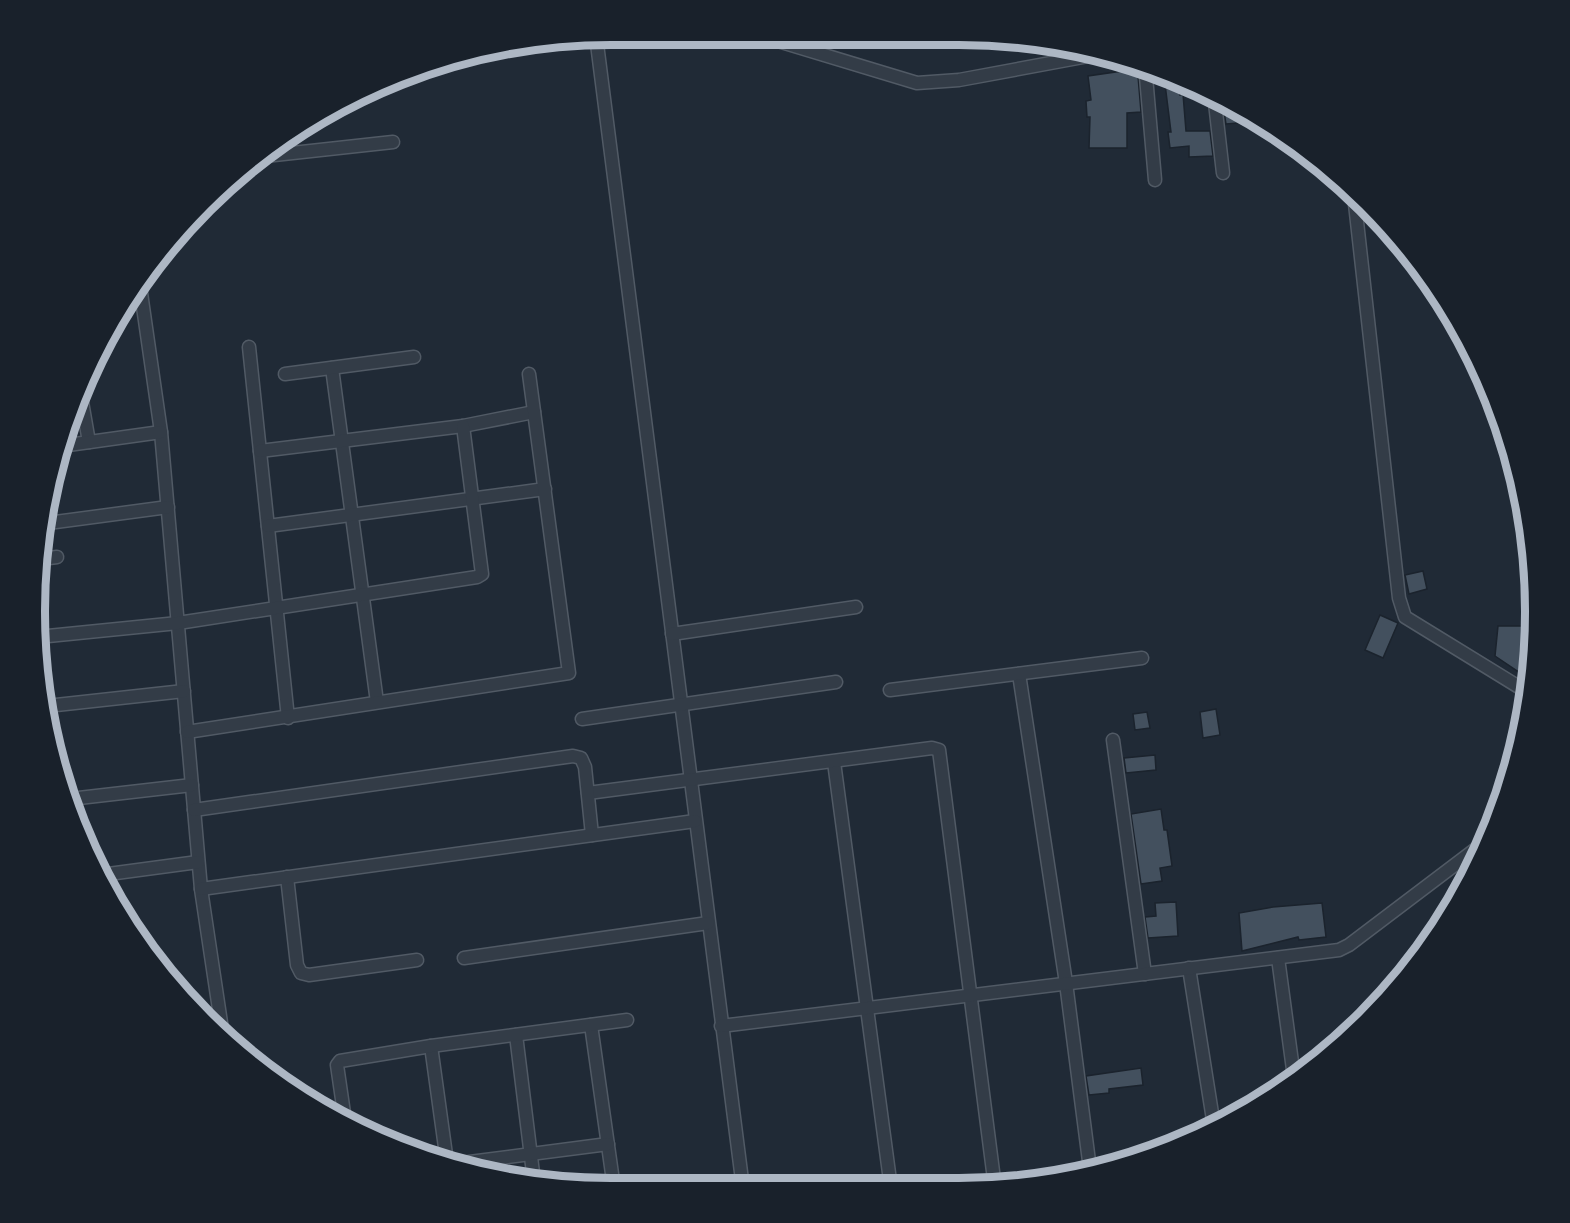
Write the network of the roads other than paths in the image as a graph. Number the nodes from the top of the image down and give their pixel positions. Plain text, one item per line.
1 (597, 45) edge
2 (791, 45) edge
3 (1078, 58) edge
4 (1145, 77) edge
5 (1215, 106) edge
6 (393, 142) dead end
7 (277, 155) edge
8 (1223, 173) dead end
9 (1155, 180) dead end
10 (1355, 208) edge
11 (141, 295) edge
12 (249, 346) dead end
13 (414, 357) dead end
14 (332, 368) junction
15 (285, 374) dead end
16 (529, 374) dead end
17 (83, 408) edge
18 (534, 412) junction
19 (463, 426) junction
20 (161, 432) junction
21 (342, 441) junction
22 (88, 442) junction
23 (70, 445) edge
24 (260, 451) junction
25 (545, 489) junction
26 (472, 498) junction
27 (168, 507) junction
28 (352, 515) junction
29 (53, 522) edge
30 (268, 526) junction
31 (57, 557) dead end
32 (48, 558) edge
33 (362, 594) junction
34 (276, 607) junction
35 (856, 607) dead end
36 (178, 623) junction
37 (672, 634) junction
38 (46, 636) edge
39 (1142, 658) dead end
40 (1019, 674) junction
41 (836, 682) dead end
42 (1520, 687) edge
43 (890, 690) dead end
44 (183, 691) junction
45 (376, 702) junction
46 (53, 705) edge
47 (681, 705) junction
48 (288, 718) junction
49 (582, 719) dead end
50 (187, 732) junction
51 (1113, 740) dead end
52 (834, 762) junction
53 (690, 780) junction
54 (192, 785) junction
55 (588, 793) junction
56 (77, 798) edge
57 (194, 810) junction
58 (695, 821) junction
59 (592, 835) junction
60 (1471, 852) edge
61 (198, 862) junction
62 (109, 874) edge
63 (287, 877) junction
64 (201, 889) junction
65 (708, 923) junction
66 (464, 958) dead end
67 (1278, 958) junction
68 (417, 960) dead end
69 (1189, 968) junction
70 (1145, 974) junction
71 (1066, 983) junction
72 (971, 994) junction
73 (866, 1007) junction
74 (627, 1020) dead end
75 (222, 1022) edge
76 (591, 1025) junction
77 (721, 1026) junction
78 (516, 1035) junction
79 (431, 1046) junction
80 (1293, 1068) edge
81 (344, 1111) edge
82 (1213, 1118) edge
83 (608, 1144) junction
84 (446, 1153) edge
85 (531, 1154) junction
86 (475, 1161) edge
87 (1089, 1163) edge
88 (533, 1172) edge
89 (994, 1177) edge
90 (613, 1178) edge
91 (742, 1178) edge
92 (890, 1178) edge

1 - 37 street
2 - 3 street
4 - 9 street
5 - 8 street
6 - 7 street
10 - 42 street
11 - 20 street
12 - 24 street
13 - 14 street
14 - 15 street
14 - 21 street
16 - 18 street
17 - 22 street
18 - 19 street
18 - 25 street
19 - 21 street
19 - 26 street
20 - 22 street
20 - 27 street
21 - 24 street
21 - 28 street
22 - 23 street
24 - 30 street
25 - 26 street
25 - 45 street
26 - 28 street
26 - 33 street
27 - 29 street
27 - 36 street
28 - 30 street
28 - 33 street
30 - 34 street
31 - 32 street
33 - 34 street
33 - 45 street
34 - 36 street
34 - 48 street
35 - 37 street
36 - 38 street
36 - 44 street
37 - 47 street
39 - 40 street
40 - 43 street
40 - 71 street
41 - 47 street
44 - 46 street
44 - 50 street
45 - 48 street
47 - 49 street
47 - 53 street
48 - 50 street
50 - 54 street
51 - 70 street
52 - 53 street
52 - 72 street
52 - 73 street
53 - 55 street
53 - 58 street
54 - 56 street
54 - 57 street
55 - 57 street
55 - 59 street
57 - 61 street
58 - 59 street
58 - 65 street
59 - 63 street
60 - 67 street
61 - 62 street
61 - 64 street
63 - 64 street
63 - 68 street
64 - 75 street
65 - 66 street
65 - 77 street
67 - 69 street
67 - 80 street
69 - 70 street
69 - 82 street
70 - 71 street
71 - 72 street
71 - 87 street
72 - 73 street
72 - 89 street
73 - 77 street
73 - 92 street
74 - 76 street
76 - 78 street
76 - 83 street
77 - 91 street
78 - 79 street
78 - 85 street
79 - 81 street
79 - 84 street
83 - 85 street
83 - 90 street
85 - 86 street
85 - 88 street

